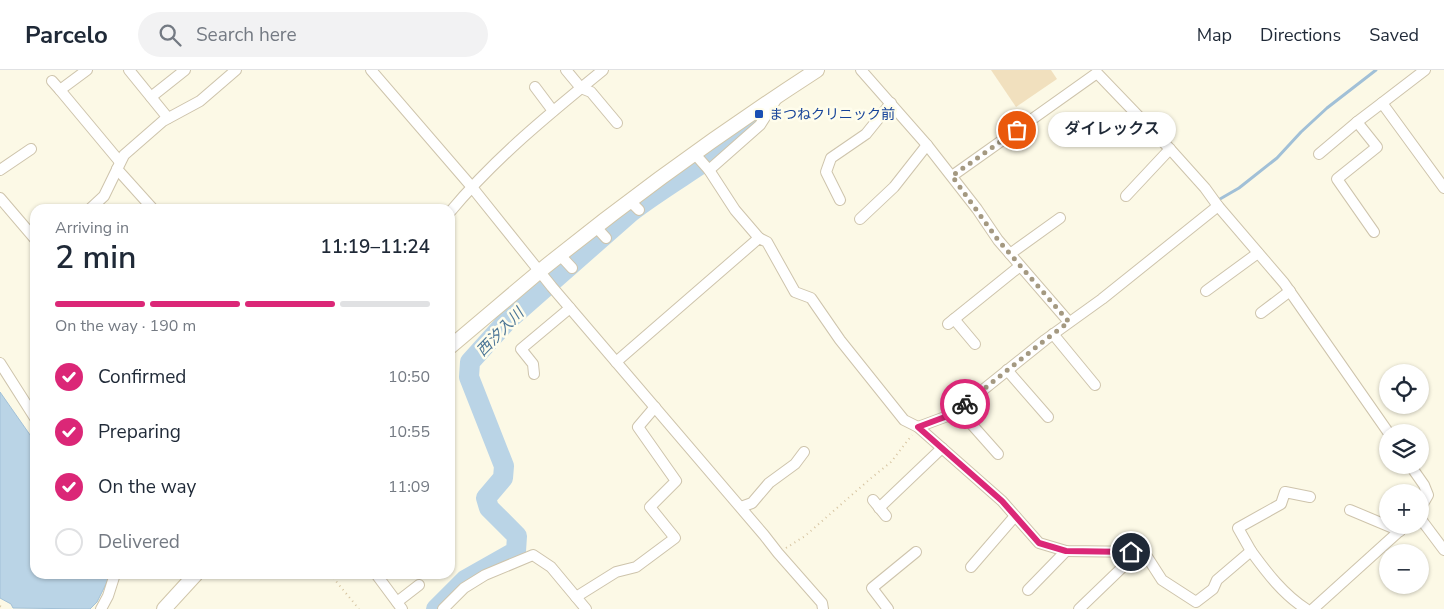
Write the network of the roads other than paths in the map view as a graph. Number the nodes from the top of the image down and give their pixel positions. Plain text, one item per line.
1 (87, 70) edge
2 (128, 70) edge
3 (185, 70) edge
4 (236, 70) edge
5 (371, 70) edge
6 (566, 70) edge
7 (604, 70) edge
8 (818, 70) edge
9 (861, 70) edge
10 (1425, 70) edge
11 (52, 81) dead end
12 (535, 87) dead end
13 (581, 88) junction
14 (60, 90) junction
15 (781, 93) junction
16 (151, 97) junction
17 (1382, 103) junction
18 (891, 104) junction
19 (553, 111) junction
20 (168, 118) junction
21 (1358, 122) junction
22 (617, 123) dead end
23 (927, 145) junction
24 (31, 149) dead end
25 (1170, 149) junction
26 (1319, 154) dead end
27 (696, 155) junction
28 (119, 165) junction
29 (708, 168) junction
30 (0, 170) edge
31 (952, 176) junction
32 (471, 186) junction
33 (1444, 188) edge
34 (1126, 196) dead end
35 (0, 198) edge
36 (840, 200) dead end
37 (95, 204) edge
38 (149, 204) edge
39 (455, 206) edge
40 (1218, 206) junction
41 (1060, 218) dead end
42 (860, 219) dead end
43 (1374, 232) dead end
44 (30, 233) edge
45 (759, 238) junction
46 (1258, 253) junction
47 (1010, 254) junction
48 (1020, 266) junction
49 (546, 279) junction
50 (1206, 291) dead end
51 (1290, 291) junction
52 (570, 308) junction
53 (1261, 313) dead end
54 (1069, 322) junction
55 (1053, 334) junction
56 (455, 343) edge
57 (974, 344) dead end
58 (616, 362) junction
59 (0, 364) edge
60 (1007, 370) junction
61 (534, 374) dead end
62 (1095, 385) dead end
63 (656, 407) junction
64 (958, 409) junction
65 (30, 410) edge
66 (1048, 417) dead end
67 (1382, 424) edge
68 (918, 427) junction
69 (942, 448) junction
70 (804, 452) dead end
71 (998, 454) dead end
72 (1310, 497) dead end
73 (741, 507) junction
74 (879, 508) dead end
75 (1350, 510) dead end
76 (1015, 516) junction
77 (1379, 520) edge
78 (1429, 530) edge
79 (1396, 534) edge
80 (1444, 550) edge
81 (1066, 551) junction
82 (1251, 551) junction
83 (916, 552) dead end
84 (1131, 552) junction
85 (971, 567) dead end
86 (113, 579) edge
87 (191, 579) edge
88 (380, 579) edge
89 (419, 585) dead end
90 (1028, 590) dead end
91 (576, 597) junction
92 (400, 605) edge
93 (101, 609) edge
94 (164, 609) edge
95 (443, 609) edge
96 (586, 609) edge
97 (824, 609) edge
98 (888, 609) edge
99 (1079, 609) edge
100 (1306, 609) edge
101 (1313, 609) edge

1 - 14 street
2 - 16 street
3 - 16 street
4 - 20 street
5 - 32 street
6 - 13 street
7 - 13 street
8 - 15 street
9 - 18 street
10 - 17 street
11 - 14 street
12 - 19 street
13 - 19 street
13 - 22 street
14 - 28 street
15 - 27 street
15 - 29 street
16 - 20 street
17 - 21 street
17 - 33 street
18 - 23 street
18 - 36 street
19 - 32 street
20 - 28 street
21 - 26 street
21 - 43 street
23 - 31 street
23 - 42 street
24 - 30 street
25 - 31 street
25 - 34 street
25 - 40 street
27 - 29 street
27 - 49 street
28 - 37 street
28 - 38 street
29 - 45 street
31 - 47 street
32 - 39 street
32 - 49 street
35 - 44 street
40 - 46 street
40 - 54 street
41 - 47 street
45 - 58 street
45 - 68 street
46 - 50 street
46 - 51 street
47 - 48 street
48 - 54 street
48 - 57 street
49 - 52 street
49 - 56 street
51 - 53 street
51 - 67 street
52 - 58 street
52 - 61 street
54 - 55 street
55 - 60 street
55 - 62 street
58 - 63 street
59 - 65 street
60 - 64 street
60 - 66 street
63 - 73 street
63 - 91 street
64 - 68 street
64 - 71 street
68 - 69 street
69 - 74 street
69 - 76 street
70 - 73 street
72 - 82 street
73 - 97 street
75 - 77 street
76 - 81 street
76 - 85 street
78 - 80 street
79 - 101 street
81 - 84 street
81 - 90 street
82 - 84 street
82 - 100 street
83 - 98 street
84 - 99 street
86 - 93 street
87 - 94 street
88 - 92 street
89 - 92 street
91 - 95 street
91 - 96 street

